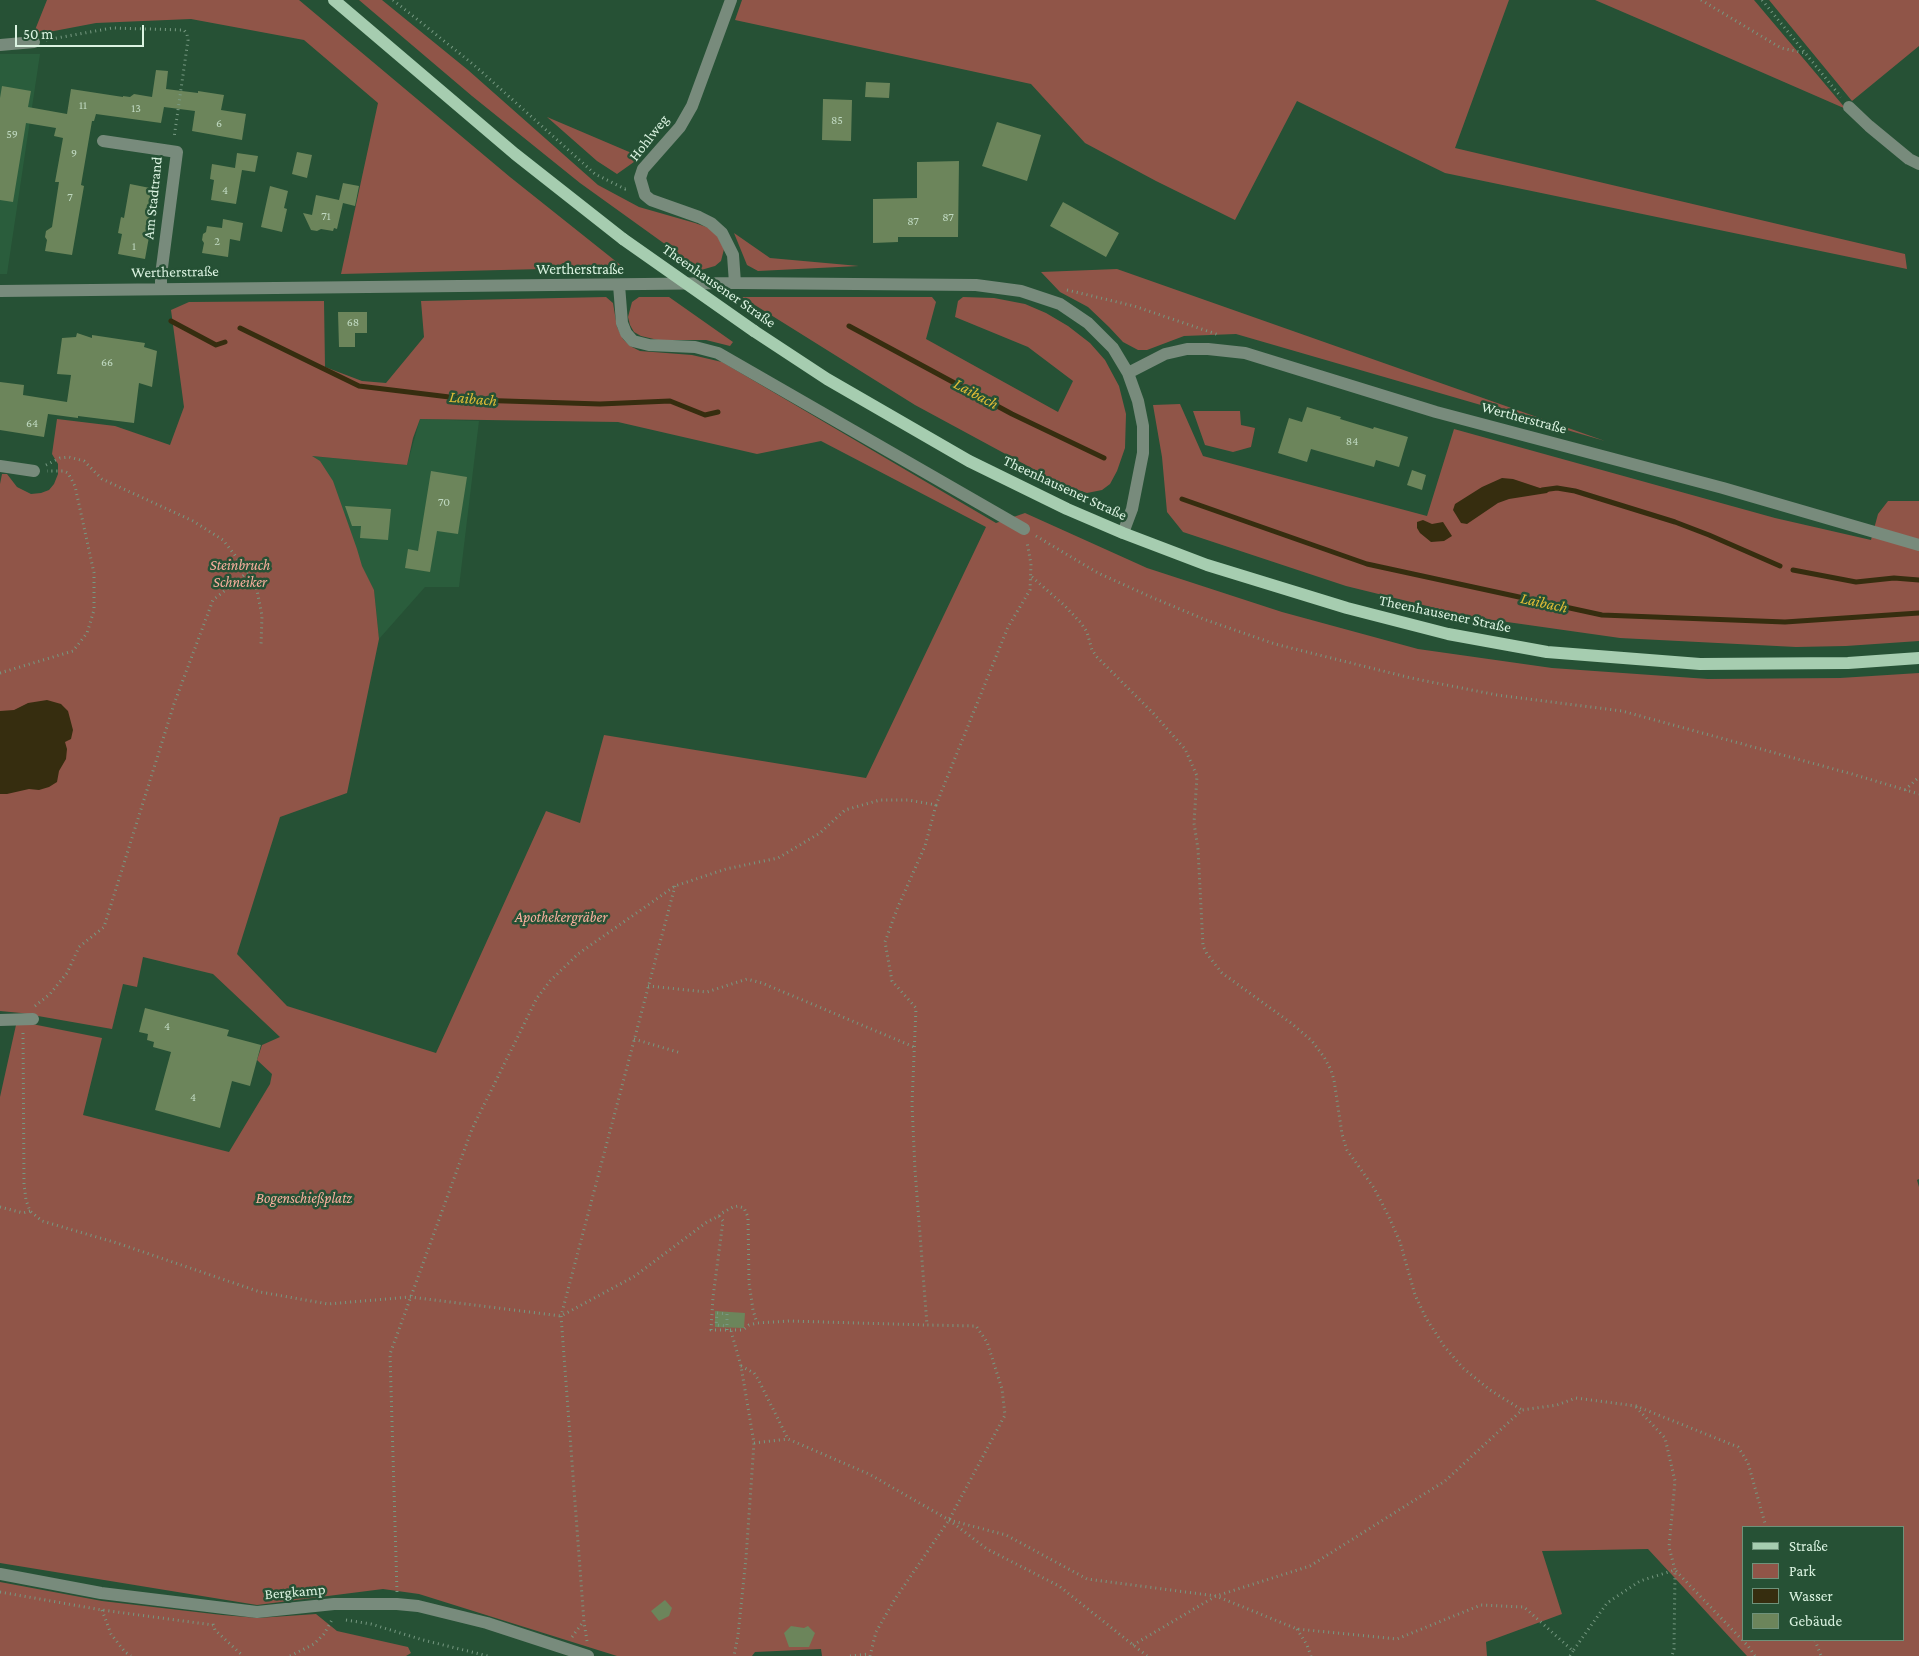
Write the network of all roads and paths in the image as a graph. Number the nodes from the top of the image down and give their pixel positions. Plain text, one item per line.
1 (334, 0) edge
2 (393, 0) edge
3 (731, 0) edge
4 (1701, 0) edge
5 (1762, 0) edge
6 (34, 42) joint
7 (0, 45) edge
8 (1805, 53) junction
9 (1849, 107) joint
10 (104, 141) dead end
11 (178, 152) junction
12 (1919, 164) edge
13 (642, 186) junction
14 (735, 283) junction
15 (619, 285) junction
16 (161, 288) junction
17 (1058, 288) dead end
18 (0, 291) edge
19 (1224, 338) dead end
20 (1128, 373) junction
21 (0, 466) edge
22 (34, 471) junction
23 (1024, 529) junction
24 (1123, 533) junction
25 (1917, 543) edge
26 (248, 572) junction
27 (1032, 577) junction
28 (262, 645) dead end
29 (1919, 658) edge
30 (0, 673) edge
31 (1919, 777) edge
32 (1905, 791) junction
33 (1919, 794) edge
34 (936, 805) junction
35 (675, 886) junction
36 (648, 986) junction
37 (28, 1019) junction
38 (0, 1020) edge
39 (634, 1039) junction
40 (914, 1046) junction
41 (680, 1052) dead end
42 (0, 1207) edge
43 (30, 1211) junction
44 (719, 1216) junction
45 (410, 1297) junction
46 (561, 1316) junction
47 (757, 1323) junction
48 (927, 1325) junction
49 (728, 1329) junction
50 (741, 1366) junction
51 (1636, 1406) junction
52 (1522, 1410) junction
53 (788, 1439) junction
54 (754, 1443) junction
55 (949, 1520) junction
56 (1766, 1526) edge
57 (1676, 1570) junction
58 (0, 1574) edge
59 (1216, 1596) junction
60 (397, 1604) junction
61 (102, 1610) dead end
62 (213, 1625) dead end
63 (1297, 1629) junction
64 (1742, 1640) edge
65 (1743, 1641) edge
66 (1815, 1641) edge
67 (1133, 1646) junction
68 (1573, 1651) junction
69 (588, 1652) edge
70 (870, 1655) edge
71 (131, 1656) edge
72 (243, 1656) edge
73 (290, 1656) edge
74 (488, 1656) edge
75 (734, 1656) edge
76 (850, 1656) edge
77 (1147, 1656) edge
78 (1311, 1656) edge
79 (1570, 1656) edge
80 (1672, 1656) edge
81 (1755, 1656) edge
82 (1821, 1656) edge

1 - 24 main road, Theenhausener Straße, bridge
2 - 13 path
3 - 13 street, Hohlweg
4 - 8 path
5 - 8 path
6 - 7 street
6 - 11 path
8 - 9 path
9 - 12 street
10 - 11 street, Am Stadtrand
11 - 16 street, Am Stadtrand
13 - 14 street, Hohlweg
14 - 15 street, Wertherstraße
14 - 20 street, Wertherstraße
15 - 16 street, Wertherstraße
15 - 23 street
16 - 18 street, Wertherstraße
17 - 19 path
20 - 24 street, Wertherstraße
20 - 25 street, Wertherstraße
21 - 22 street
22 - 26 path
22 - 30 path
23 - 27 path
23 - 32 path
24 - 29 main road, Theenhausener Straße
26 - 28 path
26 - 37 path
27 - 34 path
27 - 52 path
31 - 32 path
32 - 33 path
34 - 35 path
34 - 40 path
35 - 36 path
35 - 45 path
36 - 39 path
36 - 40 path
37 - 38 street
37 - 43 path
39 - 41 path
39 - 46 path
40 - 48 path
42 - 43 path
43 - 45 path
44 - 46 path
44 - 47 path
44 - 49 path
45 - 46 path
45 - 60 path
46 - 69 path
47 - 48 path
47 - 49 path
48 - 55 path
49 - 49 path
49 - 50 path
50 - 53 path
50 - 54 path
51 - 52 path
51 - 56 path
51 - 57 path
52 - 59 path
53 - 54 path
53 - 55 path
54 - 75 path
55 - 59 path
55 - 67 path
55 - 70 path
57 - 64 path
57 - 68 path
57 - 80 path
58 - 60 street, Bergkamp
59 - 63 path
59 - 67 path
60 - 69 street, Bergkamp
61 - 71 path
62 - 72 path
63 - 68 path
63 - 78 path
65 - 81 path
66 - 82 path
67 - 77 path
68 - 79 path
70 - 76 path
73 - 74 path

